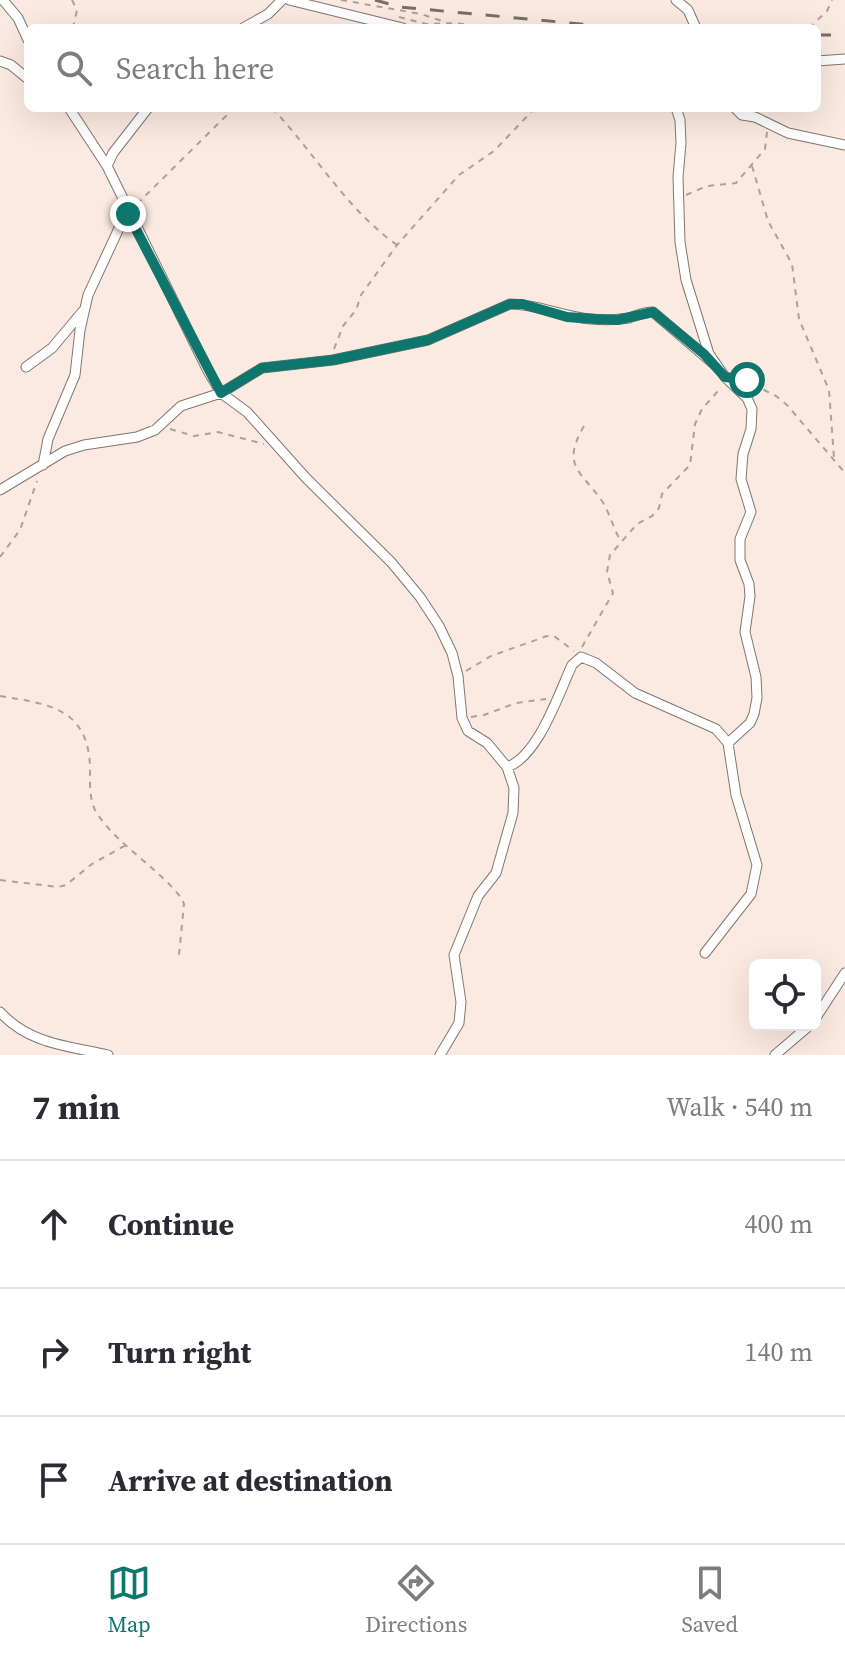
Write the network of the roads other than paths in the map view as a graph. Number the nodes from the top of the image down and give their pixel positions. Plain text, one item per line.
1 (3, 0) edge
2 (282, 0) edge
3 (289, 0) edge
4 (676, 0) edge
5 (250, 24) edge
6 (387, 24) edge
7 (694, 24) edge
8 (24, 31) edge
9 (845, 59) edge
10 (0, 61) edge
11 (821, 61) edge
12 (24, 76) edge
13 (72, 112) edge
14 (145, 112) edge
15 (677, 112) edge
16 (739, 112) edge
17 (844, 146) edge
18 (107, 166) junction
19 (127, 212) junction
20 (85, 308) junction
21 (26, 367) dead end
22 (719, 370) junction
23 (221, 393) junction
24 (43, 465) junction
25 (0, 490) edge
26 (728, 743) junction
27 (507, 767) junction
28 (705, 953) dead end
29 (845, 973) edge
30 (821, 1010) edge
31 (0, 1012) edge
32 (803, 1031) edge
33 (108, 1055) edge
34 (440, 1055) edge
35 (775, 1055) edge

1 - 8 street
2 - 5 street
3 - 6 street
4 - 7 street
9 - 11 street
10 - 12 street
13 - 18 street
14 - 18 street
15 - 22 street
16 - 17 street
18 - 19 street
19 - 20 street
19 - 23 street
20 - 21 street
20 - 24 street
22 - 23 street
22 - 26 street
23 - 24 street
23 - 27 street
24 - 25 street
26 - 27 street
26 - 28 street
27 - 34 street
29 - 30 street
31 - 33 street
32 - 35 street

